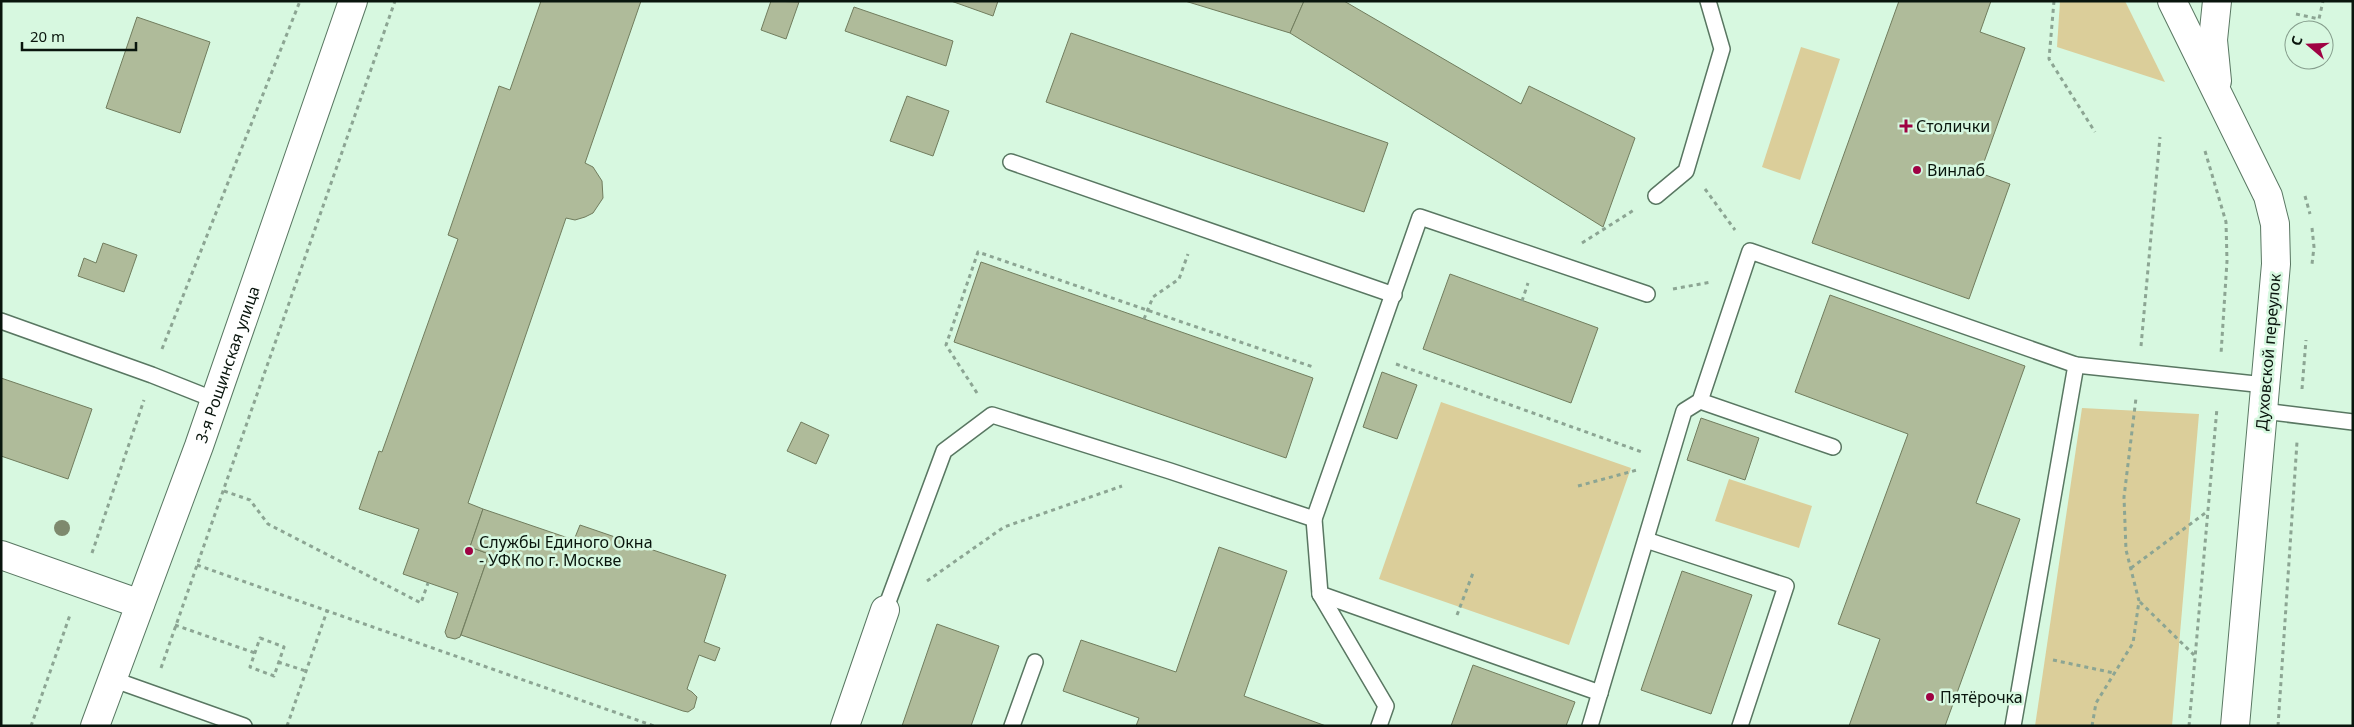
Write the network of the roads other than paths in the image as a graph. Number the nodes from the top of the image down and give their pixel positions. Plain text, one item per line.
1 (353, 1) edge
2 (1708, 1) edge
3 (2172, 1) edge
4 (2217, 1) edge
5 (2219, 97) junction
6 (1011, 162) dead end
7 (1656, 196) road end
8 (1647, 294) road end
9 (1394, 295) junction
10 (1, 321) edge
11 (2076, 365) junction
12 (2264, 398) junction
13 (215, 400) junction
14 (1700, 401) junction
15 (2353, 422) edge
16 (1834, 447) dead end
17 (1314, 520) junction
18 (1646, 540) junction
19 (1, 555) edge
20 (1320, 594) junction
21 (140, 604) junction
22 (885, 610) joint
23 (1035, 662) dead end
24 (112, 679) junction
25 (1600, 693) junction
26 (95, 726) edge
27 (244, 726) edge
28 (845, 726) edge
29 (1012, 726) edge
30 (1380, 726) edge
31 (1590, 726) edge
32 (1740, 726) edge
33 (2013, 726) edge
34 (2235, 726) edge

1 - 13 street, 3-я Рощинская улица
2 - 7 lane
3 - 5 street, Духовской переулок
4 - 5 street
5 - 12 street, Духовской переулок
6 - 9 lane
8 - 9 lane
9 - 17 lane
10 - 13 lane
11 - 12 lane
11 - 14 lane
11 - 33 lane
12 - 15 lane
12 - 34 street, Духовской переулок
13 - 21 street, 3-я Рощинская улица
14 - 16 lane
14 - 18 lane
17 - 20 lane
17 - 22 lane
18 - 25 lane
18 - 32 lane
19 - 21 street
20 - 25 lane
20 - 30 lane
21 - 24 street, 3-я Рощинская улица
22 - 28 street
23 - 29 lane
24 - 26 street, 3-я Рощинская улица
24 - 27 lane
25 - 31 lane

